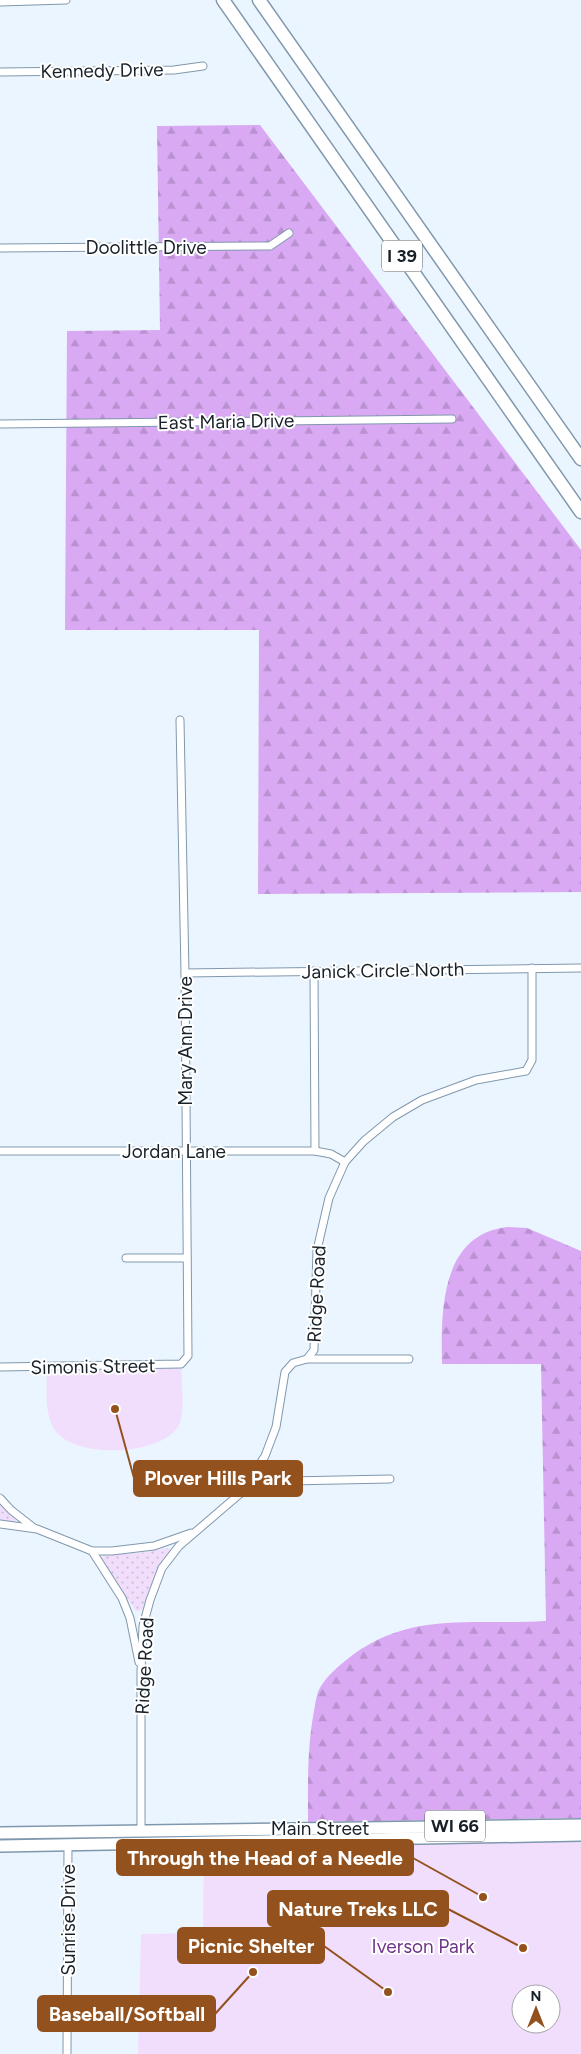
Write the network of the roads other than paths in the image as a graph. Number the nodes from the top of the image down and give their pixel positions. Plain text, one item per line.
1 (66, 0) edge
2 (223, 0) edge
3 (259, 0) edge
4 (0, 2) edge
5 (203, 66) dead end
6 (0, 72) edge
7 (289, 233) dead end
8 (0, 248) edge
9 (452, 419) dead end
10 (0, 424) edge
11 (581, 459) edge
12 (581, 512) edge
13 (180, 720) dead end
14 (532, 968) junction
15 (581, 968) edge
16 (314, 972) junction
17 (185, 973) junction
18 (186, 1150) junction
19 (0, 1151) edge
20 (315, 1151) junction
21 (346, 1162) junction
22 (126, 1258) dead end
23 (187, 1258) junction
24 (306, 1359) junction
25 (409, 1359) dead end
26 (185, 1361) joint
27 (0, 1367) edge
28 (390, 1479) dead end
29 (242, 1492) junction
30 (0, 1498) edge
31 (0, 1524) edge
32 (37, 1530) junction
33 (196, 1531) junction
34 (92, 1551) junction
35 (141, 1672) junction
36 (581, 1825) edge
37 (141, 1830) junction
38 (0, 1833) edge
39 (581, 1835) edge
40 (0, 1846) edge
41 (68, 1846) junction
42 (67, 2054) edge

1 - 4 street
2 - 12 highway, I 39
3 - 11 highway, I 39
5 - 6 street, Kennedy Drive
7 - 8 street, Doolittle Drive
9 - 10 street, East Maria Drive
13 - 17 street, Mary Ann Drive
14 - 15 street, Janick Circle North
14 - 16 street, Janick Circle North
14 - 21 street, Ridge Road
16 - 17 street, Janick Circle North
16 - 20 street
17 - 18 street, Mary Ann Drive
18 - 19 street, Jordan Lane
18 - 20 street, Jordan Lane
18 - 23 street, Mary Ann Drive
20 - 21 street, Jordan Lane
21 - 24 street, Ridge Road
22 - 23 street
23 - 26 street, Mary Ann Drive
24 - 25 street
24 - 29 street, Ridge Road
26 - 27 street, Simonis Street
28 - 29 street
29 - 33 street, Ridge Road
30 - 32 street
31 - 32 street
32 - 34 street
33 - 34 street
33 - 35 street, Ridge Road
34 - 35 street
35 - 37 street, Ridge Road
36 - 37 main road, Main Street / WI 66
37 - 38 main road, Main Street / WI 66
39 - 41 main road, Main Street / WI 66
40 - 41 main road, Main Street / WI 66
41 - 42 street, Sunrise Drive

